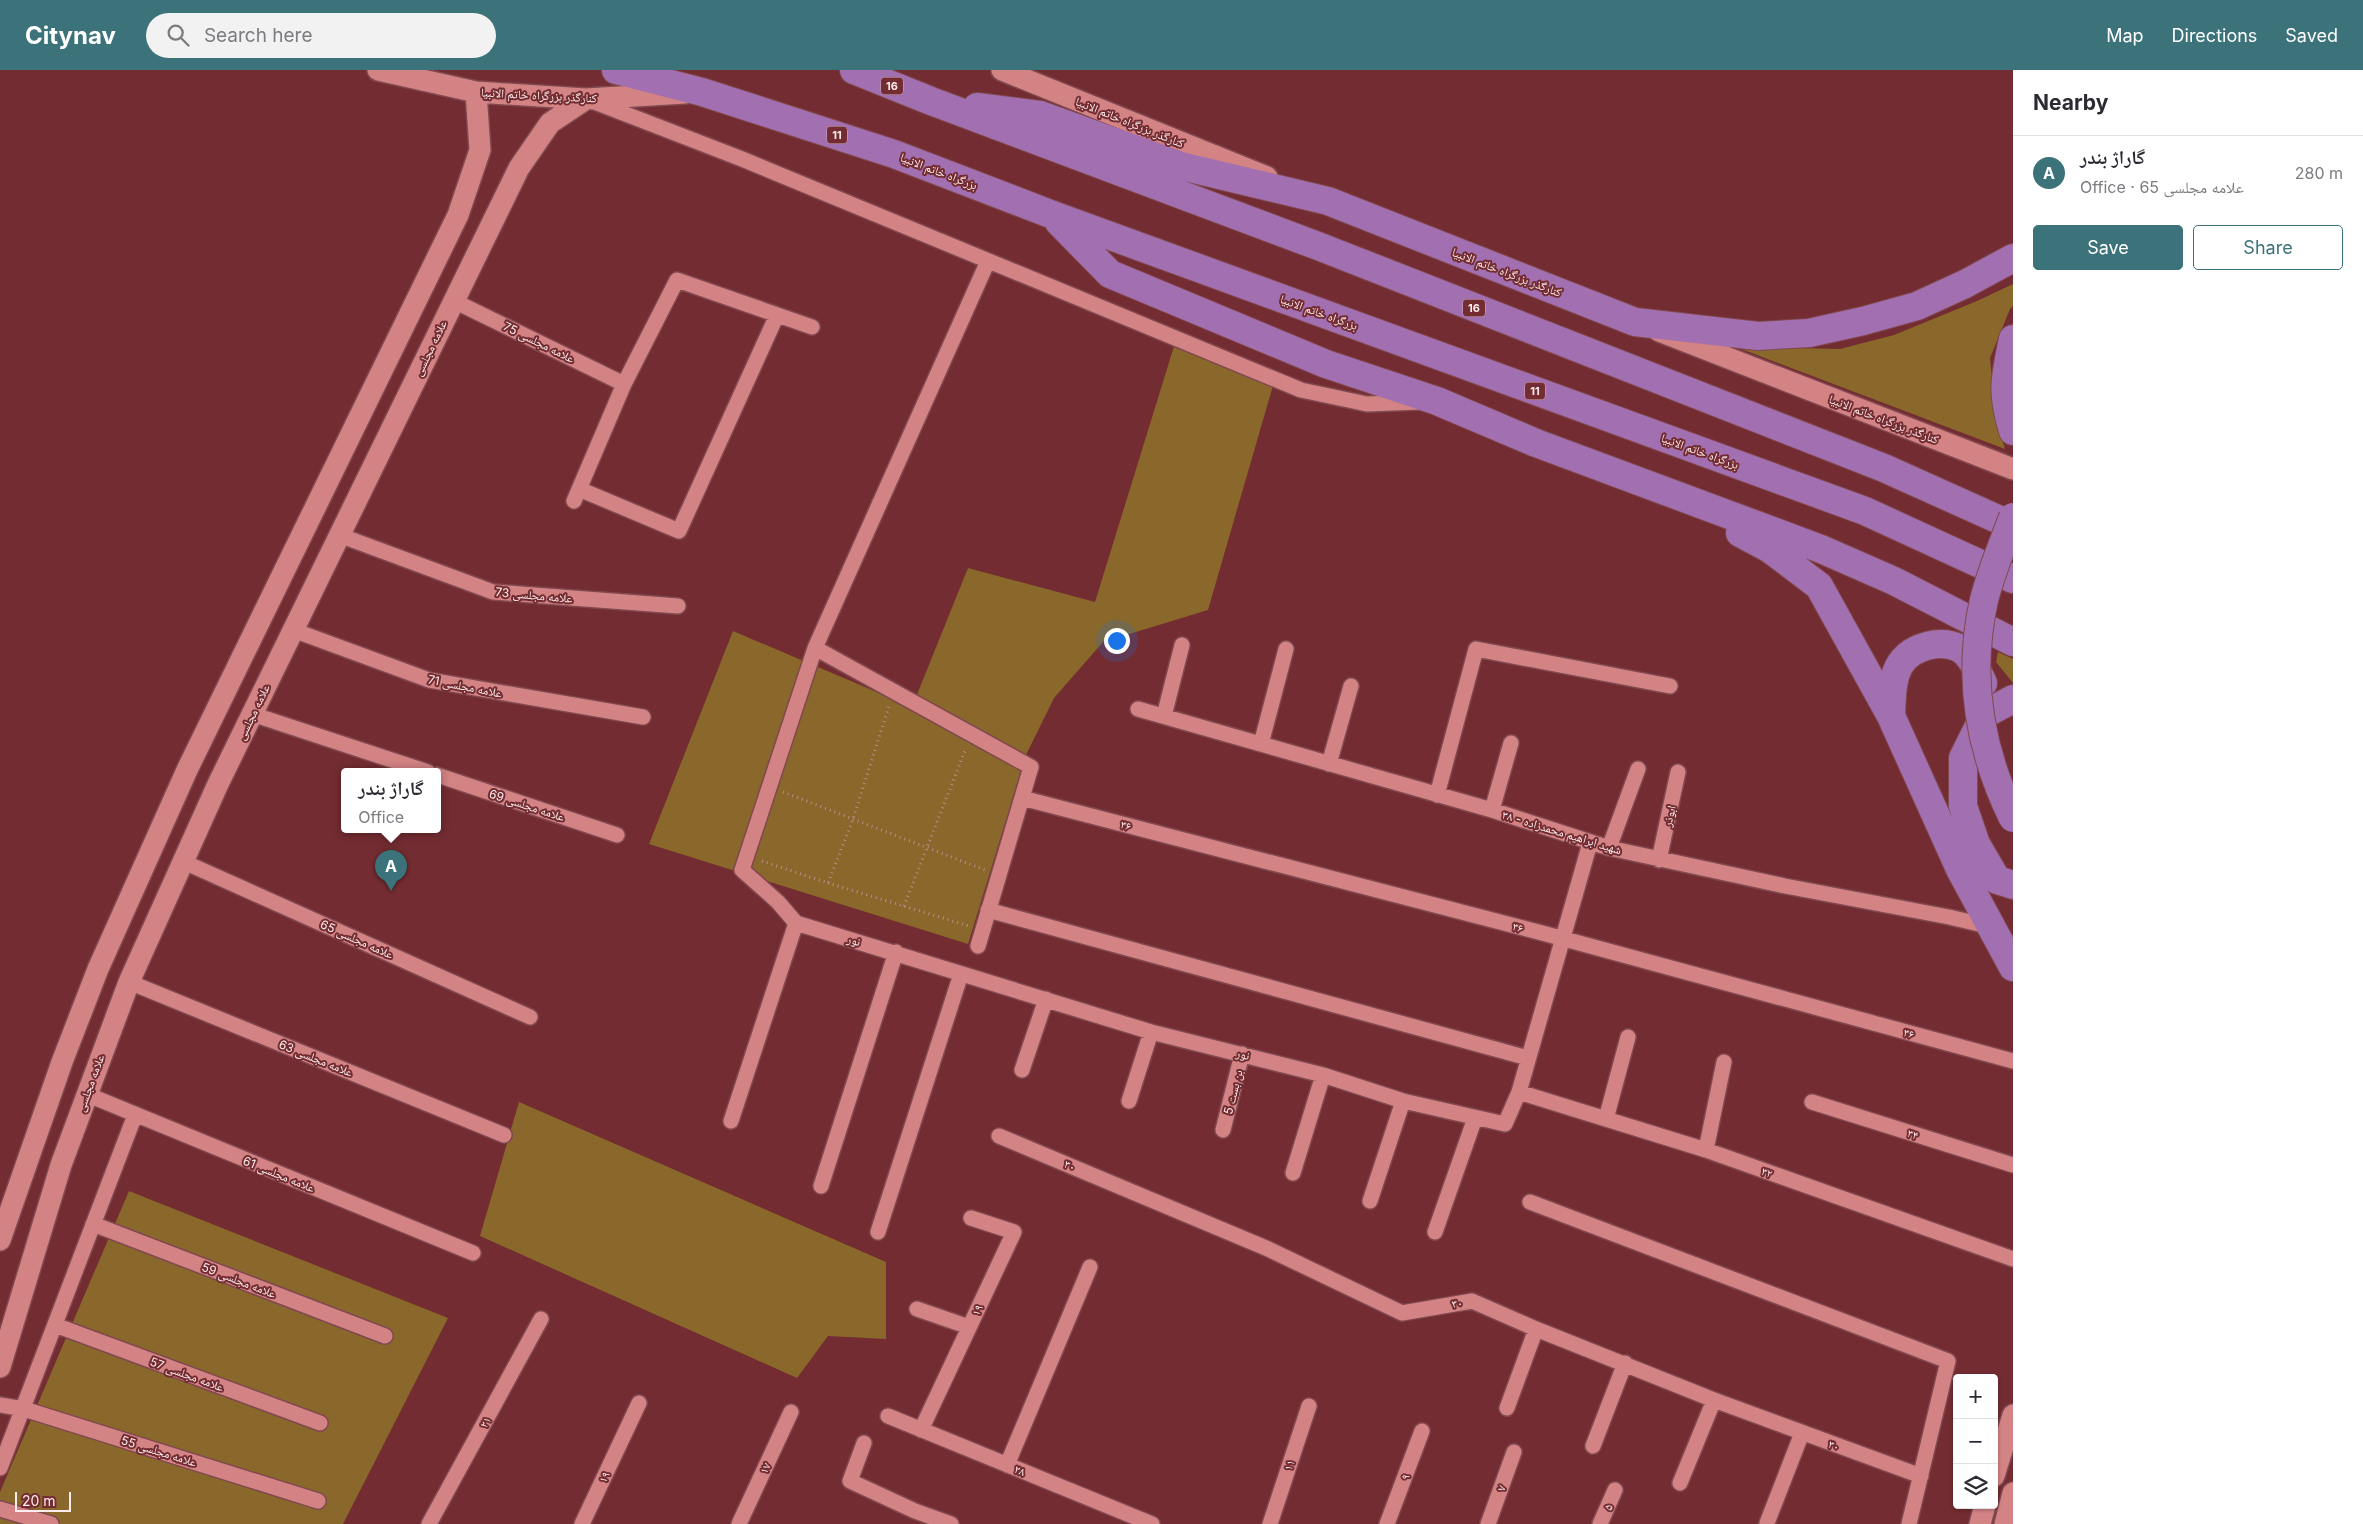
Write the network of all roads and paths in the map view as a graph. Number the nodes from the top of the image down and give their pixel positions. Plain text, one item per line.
1 (378, 70) edge
2 (616, 70) edge
3 (854, 70) edge
4 (1002, 70) edge
5 (476, 92) junction
6 (702, 92) junction
7 (586, 99) junction
8 (931, 101) junction
9 (1328, 201) junction
10 (1053, 215) junction
11 (447, 238) junction
12 (477, 253) junction
13 (2013, 258) edge
14 (988, 261) junction
15 (454, 301) junction
16 (777, 315) junction
17 (1634, 322) junction
18 (812, 327) dead end
19 (2013, 338) edge
20 (624, 384) junction
21 (1437, 401) junction
22 (2013, 431) edge
23 (2013, 469) edge
24 (1675, 494) junction
25 (2013, 517) edge
26 (2013, 526) edge
27 (339, 535) junction
28 (2013, 579) edge
29 (678, 606) dead end
30 (293, 630) junction
31 (2013, 642) edge
32 (1182, 645) dead end
33 (815, 648) junction
34 (1286, 649) dead end
35 (1351, 686) dead end
36 (1670, 686) dead end
37 (893, 691) junction
38 (2013, 699) edge
39 (1138, 709) dead end
40 (252, 714) junction
41 (1985, 714) junction
42 (1164, 716) junction
43 (1891, 716) junction
44 (643, 717) dead end
45 (971, 734) junction
46 (1511, 743) dead end
47 (1261, 744) junction
48 (1329, 764) junction
49 (416, 768) edge
50 (1638, 769) dead end
51 (187, 770) junction
52 (1678, 772) dead end
53 (441, 776) edge
54 (218, 784) junction
55 (769, 786) junction
56 (1437, 795) junction
57 (1022, 798) junction
58 (1492, 810) junction
59 (2013, 818) edge
60 (852, 819) junction
61 (617, 835) dead end
62 (1590, 843) junction
63 (927, 848) junction
64 (1610, 848) junction
65 (746, 855) junction
66 (1659, 860) junction
67 (184, 862) junction
68 (998, 875) junction
69 (828, 883) junction
70 (2013, 885) edge
71 (904, 906) junction
72 (988, 910) junction
73 (796, 923) junction
74 (1992, 927) junction
75 (982, 930) junction
76 (1563, 939) junction
77 (978, 946) dead end
78 (896, 952) junction
79 (2013, 967) edge
80 (961, 974) junction
81 (129, 982) junction
82 (1046, 999) junction
83 (530, 1017) dead end
84 (1150, 1032) junction
85 (1628, 1037) dead end
86 (1242, 1054) junction
87 (1528, 1058) junction
88 (2013, 1061) edge
89 (1724, 1062) dead end
90 (1022, 1070) dead end
91 (1323, 1075) junction
92 (1519, 1092) junction
93 (86, 1094) junction
94 (1129, 1101) dead end
95 (1403, 1101) junction
96 (1812, 1102) dead end
97 (135, 1115) junction
98 (1475, 1118) junction
99 (1606, 1119) junction
100 (732, 1121) dead end
101 (1223, 1130) dead end
102 (504, 1135) dead end
103 (999, 1136) dead end
104 (1706, 1150) junction
105 (2013, 1165) edge
106 (1292, 1173) dead end
107 (820, 1186) dead end
108 (1370, 1201) dead end
109 (1530, 1202) dead end
110 (971, 1218) dead end
111 (93, 1224) junction
112 (878, 1232) dead end
113 (1435, 1232) dead end
114 (0, 1240) edge
115 (473, 1253) dead end
116 (2013, 1259) edge
117 (1090, 1267) dead end
118 (917, 1309) dead end
119 (541, 1319) dead end
120 (54, 1325) junction
121 (969, 1327) junction
122 (1536, 1329) junction
123 (385, 1336) dead end
124 (1626, 1363) junction
125 (0, 1367) edge
126 (1714, 1400) junction
127 (639, 1403) dead end
128 (0, 1405) edge
129 (1308, 1406) dead end
130 (1507, 1408) dead end
131 (24, 1409) junction
132 (790, 1412) dead end
133 (2013, 1415) edge
134 (888, 1416) dead end
135 (320, 1423) dead end
136 (921, 1430) junction
137 (1422, 1431) dead end
138 (1802, 1434) junction
139 (864, 1443) dead end
140 (1594, 1446) dead end
141 (1514, 1452) dead end
142 (1998, 1464) edge
143 (1007, 1465) junction
144 (0, 1468) edge
145 (1921, 1476) junction
146 (1680, 1483) dead end
147 (1615, 1490) dead end
148 (2013, 1493) edge
149 (318, 1501) dead end
150 (0, 1509) edge
151 (1984, 1509) edge
152 (911, 1517) edge
153 (1767, 1523) edge
154 (50, 1524) edge
155 (429, 1524) edge
156 (582, 1524) edge
157 (739, 1524) edge
158 (951, 1524) edge
159 (1152, 1524) edge
160 (1270, 1524) edge
161 (1387, 1524) edge
162 (1488, 1524) edge
163 (1600, 1524) edge
164 (1909, 1524) edge
165 (1980, 1524) edge
166 (2005, 1524) edge

1 - 5 main road, کنارگذر بزرگراه خاتم الانبیا
2 - 6 highway, بزرگراه خاتم الانبیا / 11
3 - 8 highway, 16
4 - 9 main road, کنارگذر بزرگراه خاتم الانبیا
5 - 7 main road, کنارگذر بزرگراه خاتم الانبیا
5 - 11 main road
6 - 7 main road, کنارگذر بزرگراه خاتم الانبیا
6 - 10 highway, بزرگراه خاتم الانبیا / 11
7 - 12 main road, علامه مجلسی
7 - 14 street
8 - 9 highway, 16
8 - 26 highway, 16
9 - 17 highway, کنارگذر بزرگراه خاتم الانبیا / 16
10 - 21 highway
10 - 28 highway, بزرگراه خاتم الانبیا / 11
11 - 12 main road
11 - 51 main road
12 - 15 main road, علامه مجلسی
13 - 17 highway
14 - 21 street
14 - 33 street
15 - 20 street, علامه مجلسی 75
15 - 27 main road, علامه مجلسی
16 - 18 street
16 - 20 street
16 - 20 street
17 - 23 main road, کنارگذر بزرگراه خاتم الانبیا
19 - 22 highway
21 - 24 highway
24 - 31 highway
24 - 43 highway
25 - 59 highway, bridge
27 - 29 street, علامه مجلسی 73
27 - 30 main road, علامه مجلسی
30 - 40 main road, علامه مجلسی
30 - 44 street, علامه مجلسی 71
32 - 42 street
33 - 37 street
33 - 55 street
34 - 47 street
35 - 48 street
36 - 56 street
37 - 45 street
37 - 60 path
38 - 41 highway
39 - 42 street, شهید ابراهیم محمدزاده - ۳۸
40 - 49 street
40 - 54 main road, علامه مجلسی
41 - 43 highway
41 - 70 highway
42 - 47 street, شهید ابراهیم محمدزاده - ۳۸
43 - 74 highway
45 - 57 street
45 - 63 path
46 - 58 street
47 - 48 street, شهید ابراهیم محمدزاده - ۳۸
48 - 56 street, شهید ابراهیم محمدزاده - ۳۸
50 - 64 street
51 - 54 main road
51 - 114 main road
52 - 66 street, ابوذر
53 - 61 street, علامه مجلسی 69
54 - 67 main road, علامه مجلسی
55 - 60 path
55 - 65 street
56 - 58 street, شهید ابراهیم محمدزاده - ۳۸
57 - 68 street
57 - 76 street, ۳۶
58 - 62 street, شهید ابراهیم محمدزاده - ۳۸
60 - 63 path
60 - 69 path
62 - 64 street, شهید ابراهیم محمدزاده - ۳۸
62 - 76 street, نور
63 - 68 path
63 - 71 path
64 - 66 street, شهید ابراهیم محمدزاده - ۳۸
65 - 69 path
65 - 73 street
66 - 74 street, شهید ابراهیم محمدزاده - ۳۸
67 - 81 main road, علامه مجلسی
67 - 83 street, علامه مجلسی 65
68 - 72 street
69 - 71 path
71 - 75 path
72 - 75 street
72 - 87 street
73 - 78 street, نور
73 - 100 street
74 - 79 highway
75 - 77 street
76 - 87 street, نور
76 - 88 street, ۳۶
78 - 80 street, نور
78 - 107 street
80 - 82 street, نور
80 - 112 street
81 - 93 main road, علامه مجلسی
81 - 102 street, علامه مجلسی 63
82 - 84 street, نور
82 - 90 street
84 - 86 street, نور
84 - 94 street
85 - 99 street
86 - 91 street, نور
86 - 101 street, بن بست 5
87 - 92 street, نور
89 - 104 street
91 - 95 street, نور
91 - 106 street
92 - 98 street, نور
92 - 99 street, ۳۲
93 - 97 street, علامه مجلسی 61
93 - 125 main road, علامه مجلسی
95 - 98 street, نور
95 - 108 street
96 - 105 street, ۳۴
97 - 111 street
97 - 115 street, علامه مجلسی 61
98 - 113 street
99 - 104 street, ۳۲
103 - 122 street, ۳۰
104 - 116 street, ۳۲
109 - 145 street
110 - 121 street, ۱۹
111 - 120 street
111 - 123 street, علامه مجلسی 59
117 - 143 street
118 - 121 street
119 - 155 street, ۲۱
120 - 131 street
120 - 135 street, علامه مجلسی 57
121 - 136 street, ۱۹
122 - 124 street, ۳۰
122 - 130 street
124 - 126 street, ۳۰
124 - 140 street
126 - 138 street, ۳۰
126 - 146 street
127 - 156 street, ۱۹
128 - 131 street, علامه مجلسی 55
129 - 160 street, ۱۱
131 - 144 street
131 - 149 street, علامه مجلسی 55
132 - 157 street, ۱۷
133 - 142 main road
134 - 136 street, ۲۸
136 - 143 street, ۲۸
137 - 161 street, ۹
138 - 145 street, ۳۰
138 - 153 street
139 - 152 street
141 - 162 street, ۷
143 - 159 street, ۲۸
145 - 164 street
147 - 163 street, ۵
148 - 166 main road
150 - 154 street
151 - 165 main road
152 - 158 street

